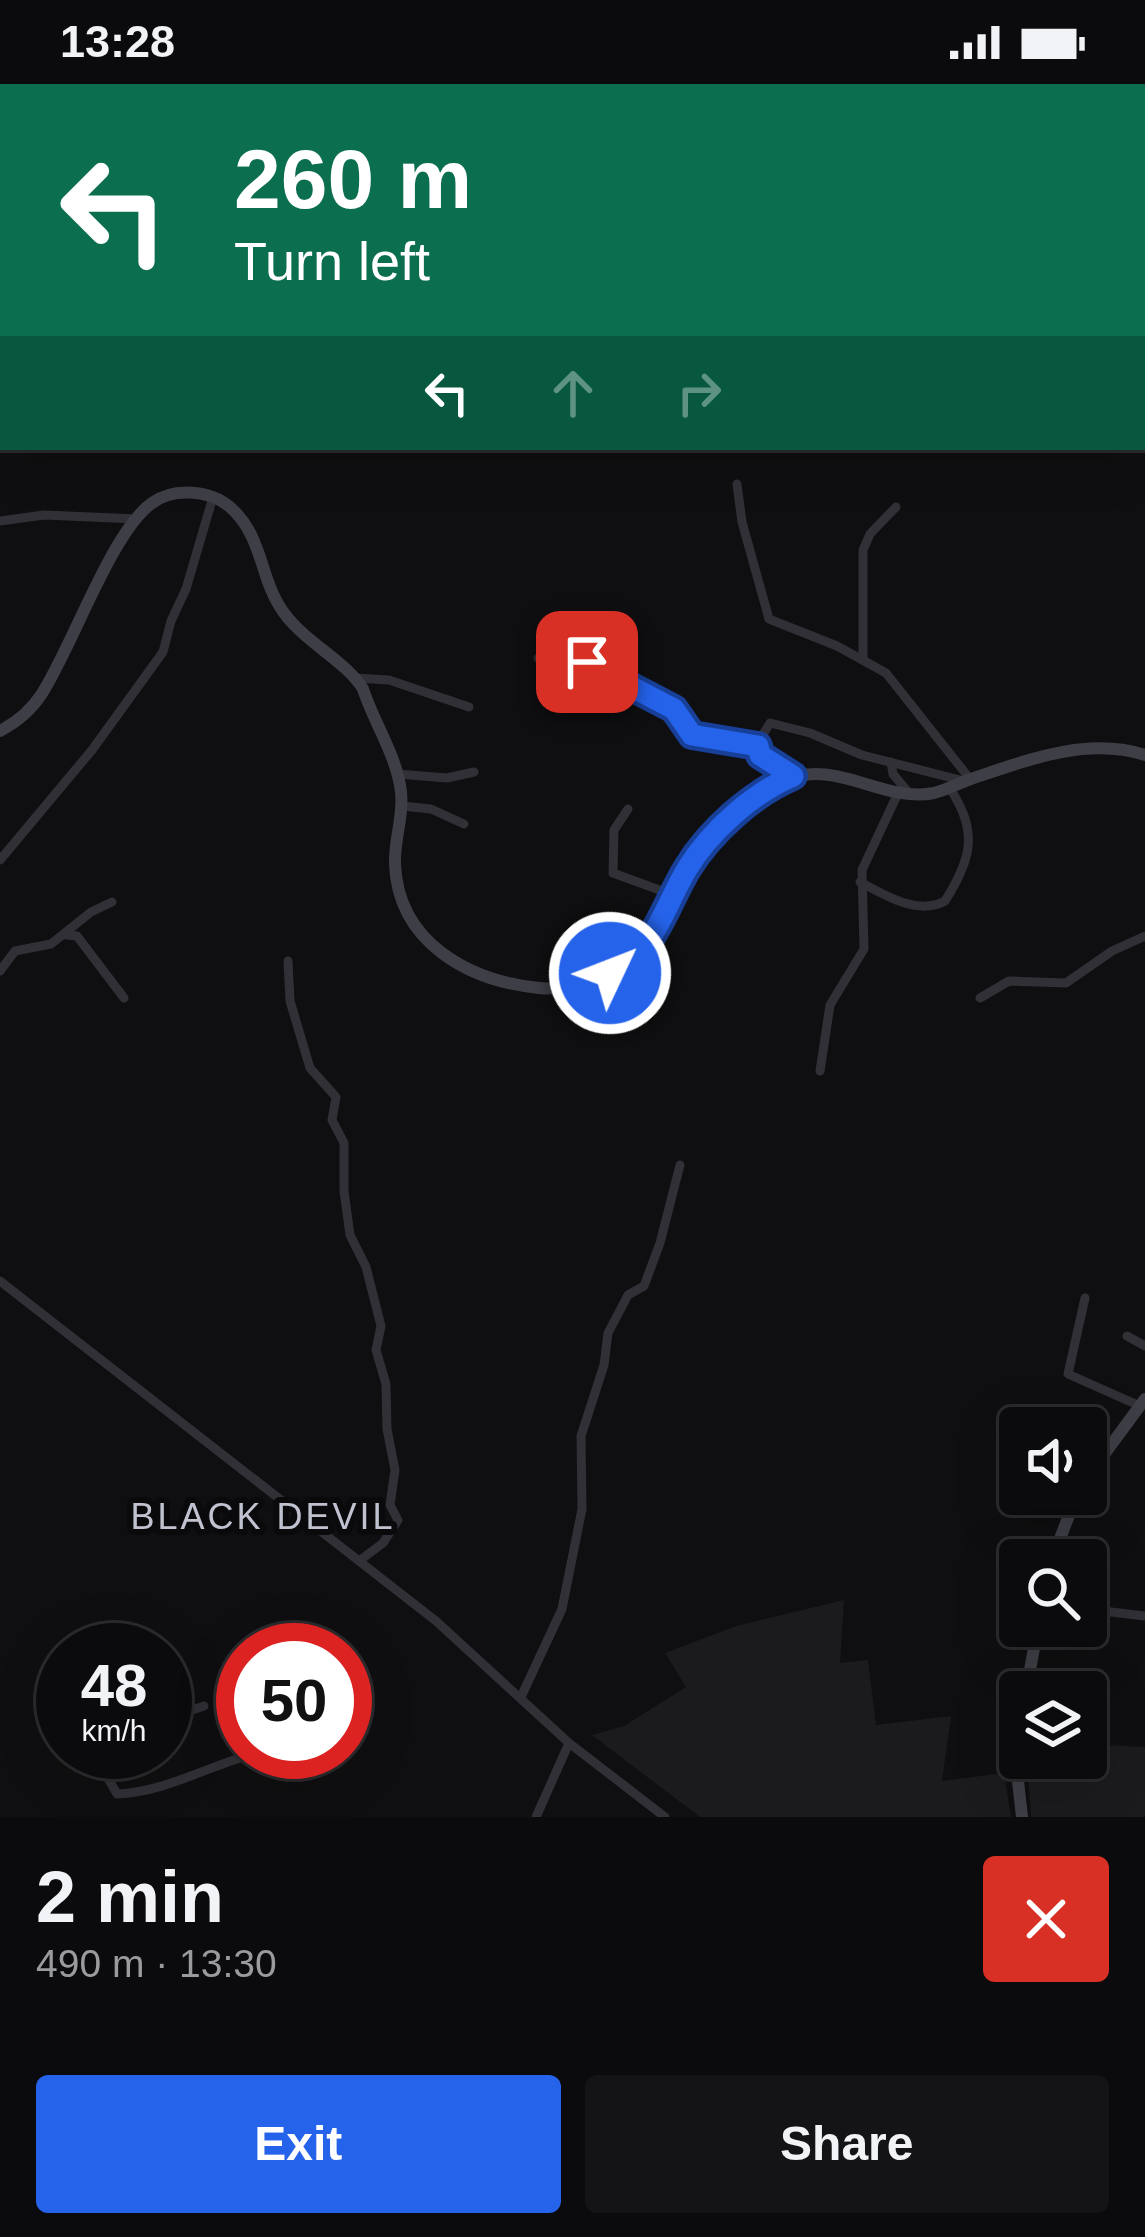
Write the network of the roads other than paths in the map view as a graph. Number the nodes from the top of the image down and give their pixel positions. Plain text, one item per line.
1 (737, 484) dead end
2 (213, 496) junction
3 (896, 507) dead end
4 (136, 519) junction
5 (0, 521) edge
6 (538, 658) dead end
7 (863, 659) junction
8 (355, 678) junction
9 (469, 707) dead end
10 (0, 731) edge
11 (758, 746) junction
12 (1145, 755) edge
13 (891, 762) junction
14 (474, 772) dead end
15 (397, 774) junction
16 (793, 776) junction
17 (967, 780) junction
18 (949, 787) junction
19 (903, 792) junction
20 (402, 806) junction
21 (628, 808) dead end
22 (464, 824) dead end
23 (0, 860) edge
24 (860, 882) junction
25 (673, 895) junction
26 (112, 902) dead end
27 (66, 934) junction
28 (1145, 936) edge
29 (288, 961) dead end
30 (0, 971) edge
31 (124, 998) dead end
32 (980, 998) dead end
33 (820, 1071) dead end
34 (680, 1165) dead end
35 (0, 1281) edge
36 (1084, 1298) dead end
37 (1127, 1336) dead end
38 (1145, 1346) edge
39 (1143, 1403) edge
40 (1107, 1451) edge
41 (359, 1561) junction
42 (1107, 1611) edge
43 (1145, 1616) edge
44 (521, 1697) junction
45 (204, 1706) dead end
46 (192, 1710) edge
47 (569, 1743) junction
48 (109, 1779) edge
49 (182, 1779) edge
50 (1018, 1779) edge
51 (536, 1817) edge
52 (665, 1817) edge
53 (1022, 1817) edge

1 - 7 street
2 - 4 main road
2 - 8 main road
2 - 23 street
3 - 7 street
4 - 5 street
4 - 10 main road
6 - 11 street
7 - 17 street
8 - 9 street
8 - 15 main road
11 - 13 street
11 - 16 street
12 - 17 main road
13 - 17 street
13 - 19 street
14 - 15 street
15 - 20 main road
16 - 19 main road
16 - 25 main road
17 - 18 main road
18 - 19 main road
18 - 24 street
19 - 24 street
20 - 22 street
20 - 25 main road
21 - 25 street
24 - 33 street
26 - 27 street
27 - 30 street
27 - 31 street
28 - 32 street
29 - 41 street
34 - 44 street
35 - 41 street
36 - 39 street
37 - 38 street
39 - 40 main road
41 - 44 street
42 - 43 street
44 - 47 street
45 - 46 street
47 - 51 street
47 - 52 street
48 - 49 street
50 - 53 main road

